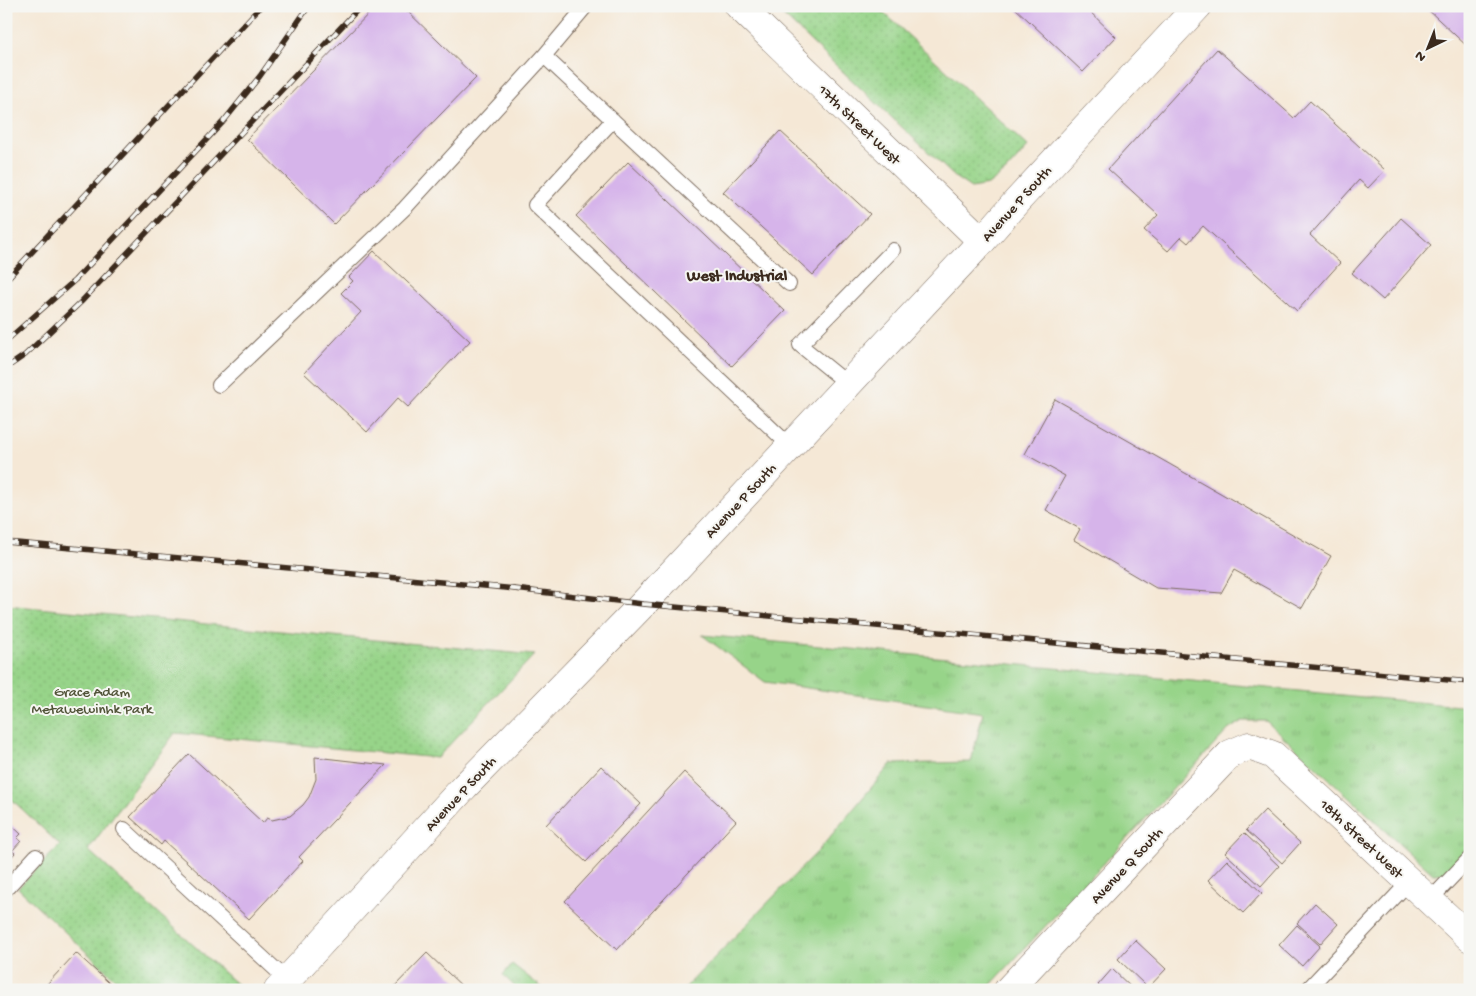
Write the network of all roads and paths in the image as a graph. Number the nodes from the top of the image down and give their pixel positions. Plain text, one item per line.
1 (586, 6) edge
2 (739, 6) edge
3 (1198, 6) edge
4 (544, 56) junction
5 (613, 120) junction
6 (982, 241) junction
7 (893, 250) dead end
8 (789, 284) dead end
9 (219, 384) dead end
10 (848, 384) junction
11 (790, 446) junction
12 (1249, 746) joint
13 (124, 829) dead end
14 (36, 856) dead end
15 (1470, 858) edge
16 (1410, 881) junction
17 (6, 889) edge
18 (1430, 900) junction
19 (1470, 938) edge
20 (283, 985) edge
21 (1008, 990) edge
22 (1307, 990) edge

1 - 4 lane
2 - 6 main road, 17th Street West
3 - 6 main road, Avenue P South
4 - 5 lane
4 - 9 lane
5 - 8 lane
5 - 11 lane
6 - 10 main road, Avenue P South
7 - 10 lane
10 - 11 main road, Avenue P South
11 - 20 main road, Avenue P South
12 - 16 main road, 18th Street West
12 - 21 main road, Avenue Q South
13 - 20 lane
14 - 17 lane
15 - 18 lane
16 - 18 main road, 18th Street West
16 - 22 lane
18 - 19 main road, 18th Street West

